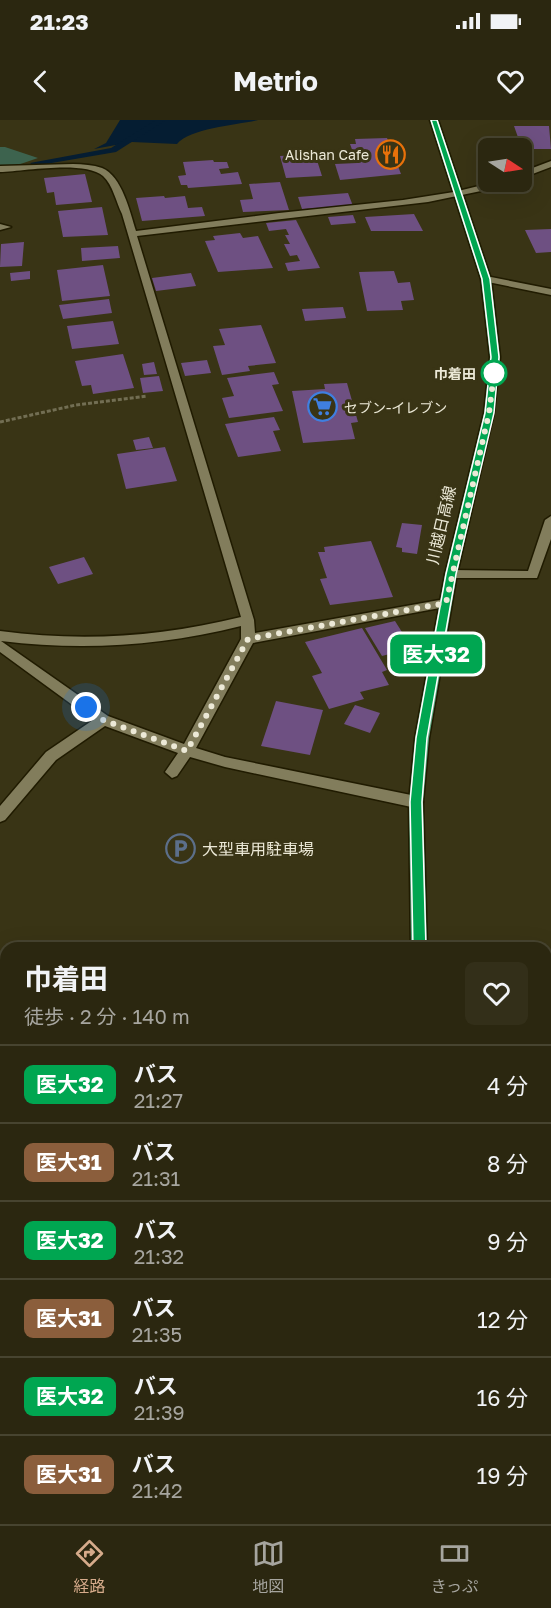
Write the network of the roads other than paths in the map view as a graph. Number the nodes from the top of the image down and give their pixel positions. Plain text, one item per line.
1 (435, 123) edge
2 (551, 164) edge
3 (0, 169) edge
4 (532, 171) edge
5 (478, 189) edge
6 (458, 195) junction
7 (132, 234) junction
8 (486, 279) junction
9 (551, 292) edge
10 (550, 524) edge
11 (451, 574) junction
12 (446, 603) junction
13 (248, 620) junction
14 (0, 636) edge
15 (248, 639) junction
16 (0, 645) edge
17 (103, 720) junction
18 (187, 751) junction
19 (172, 772) dead end
20 (416, 802) junction
21 (0, 816) edge
22 (419, 942) edge

1 - 6 main road, 川越日高線
2 - 4 street
3 - 7 street
5 - 6 street
6 - 7 street
6 - 8 main road, 川越日高線
7 - 13 street
8 - 9 street
8 - 11 main road, 川越日高線
10 - 11 street
11 - 12 main road, 川越日高線
12 - 15 street
12 - 20 main road, 川越日高線
13 - 14 street
13 - 15 street
15 - 18 street
16 - 17 street
17 - 18 street
17 - 21 street
18 - 19 street
18 - 20 street
20 - 22 main road, 川越日高線

